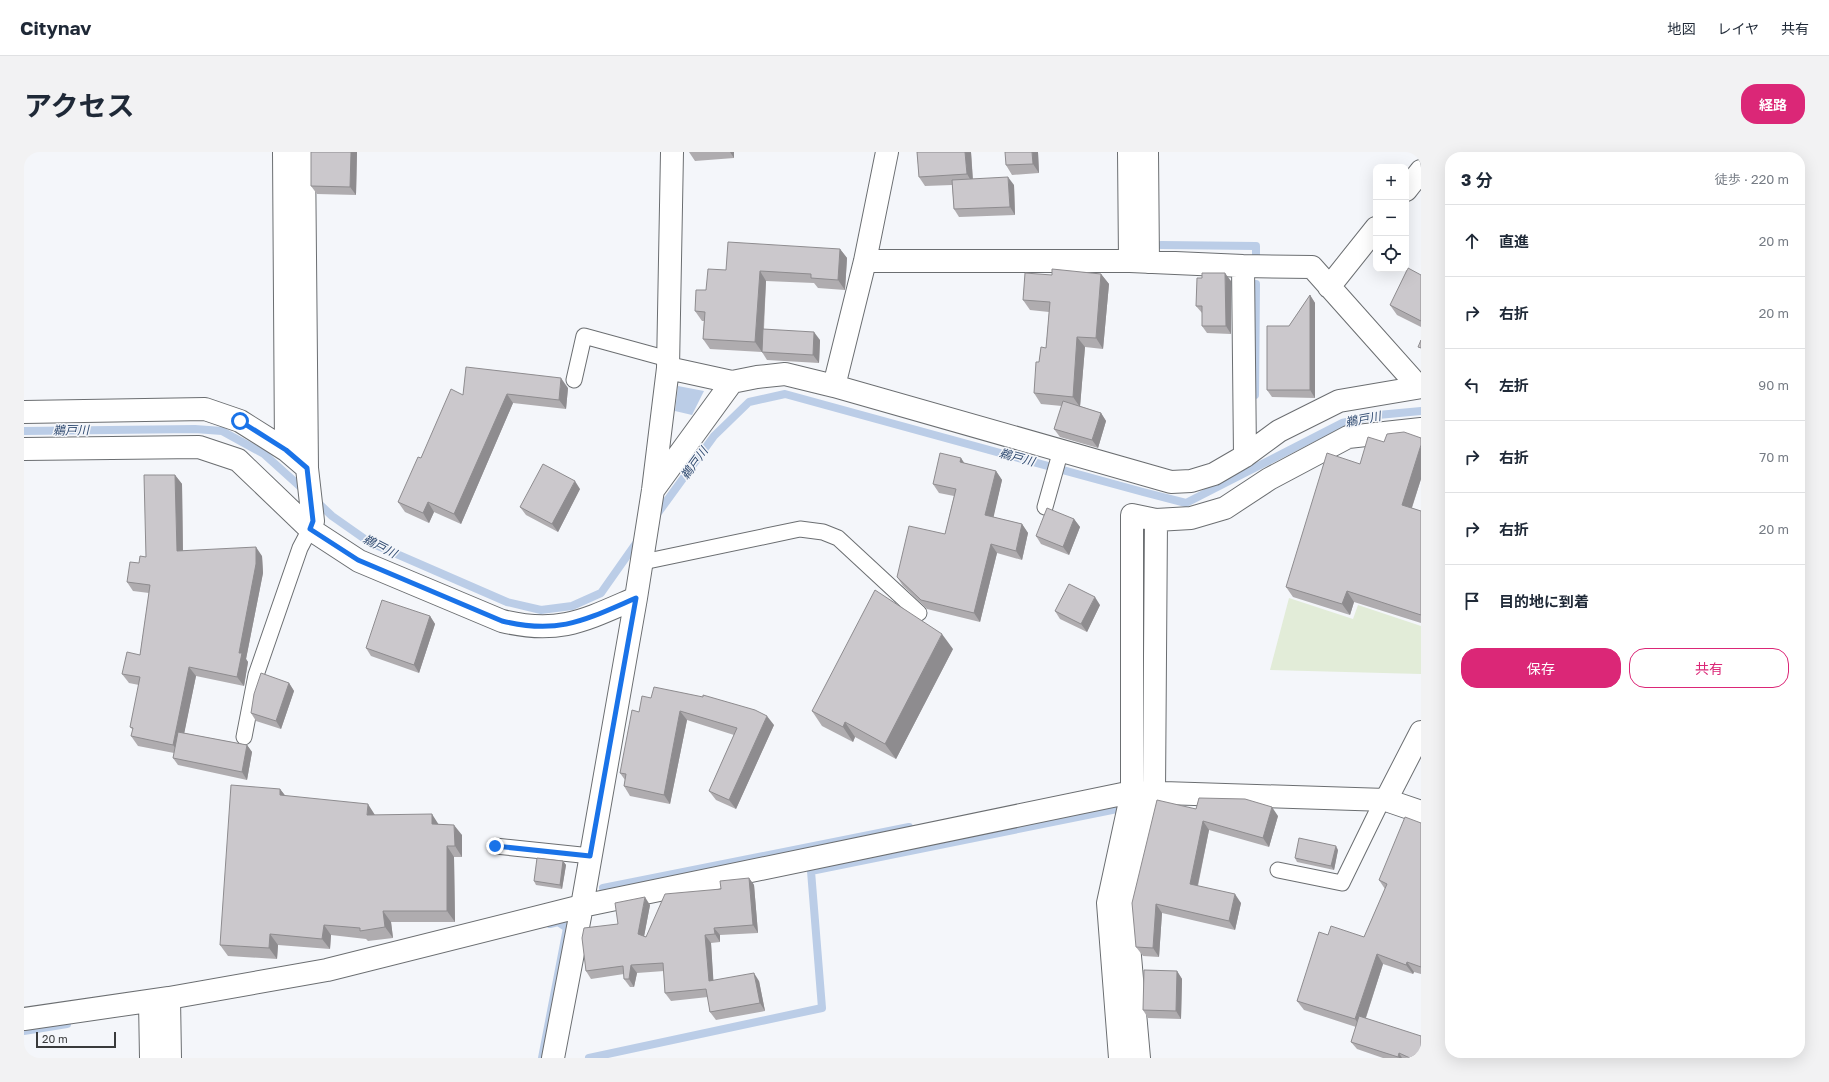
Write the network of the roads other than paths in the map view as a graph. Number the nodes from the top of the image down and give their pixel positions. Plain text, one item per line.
1 (284, 152) edge
2 (304, 152) edge
3 (672, 152) edge
4 (887, 152) edge
5 (1129, 152) edge
6 (1147, 152) edge
7 (1421, 171) edge
8 (1409, 186) edge
9 (1373, 232) edge
10 (1139, 261) junction
11 (865, 262) junction
12 (1244, 266) junction
13 (1330, 287) junction
14 (668, 363) junction
15 (574, 380) dead end
16 (732, 382) junction
17 (834, 386) junction
18 (1420, 387) edge
19 (24, 412) edge
20 (1421, 430) edge
21 (24, 449) edge
22 (286, 450) junction
23 (1060, 455) junction
24 (1245, 456) junction
25 (308, 473) junction
26 (652, 500) junction
27 (1045, 507) dead end
28 (1156, 520) junction
29 (311, 525) junction
30 (643, 559) junction
31 (636, 598) junction
32 (919, 613) edge
33 (1421, 732) edge
34 (244, 737) dead end
35 (1132, 792) junction
36 (1154, 792) junction
37 (1384, 800) junction
38 (1421, 812) edge
39 (495, 846) dead end
40 (590, 856) junction
41 (1278, 870) dead end
42 (582, 906) junction
43 (160, 999) junction
44 (24, 1019) edge
45 (151, 1058) edge
46 (170, 1058) edge
47 (553, 1058) edge
48 (1120, 1058) edge
49 (1139, 1058) edge

1 - 22 street
2 - 25 street
3 - 14 street
4 - 11 street
5 - 10 street
6 - 10 street
7 - 8 street
9 - 13 street
10 - 11 street
10 - 12 street
11 - 17 street
12 - 13 street
12 - 24 street
13 - 18 street
14 - 15 lane
14 - 16 street
14 - 26 street
16 - 17 street
16 - 26 street
17 - 23 street
18 - 24 street
19 - 22 street
20 - 28 street
21 - 29 street
22 - 25 street
23 - 24 street
23 - 27 lane
25 - 29 street
26 - 30 street
28 - 35 street
28 - 36 street
29 - 31 street
29 - 34 lane
30 - 31 street
30 - 32 lane
31 - 40 street
33 - 37 street
35 - 36 street
35 - 42 street
35 - 48 street
36 - 37 street
36 - 49 street
37 - 38 street
37 - 41 lane
39 - 40 lane
40 - 42 street
42 - 43 street
42 - 47 street
43 - 44 street
43 - 45 street
43 - 46 street

